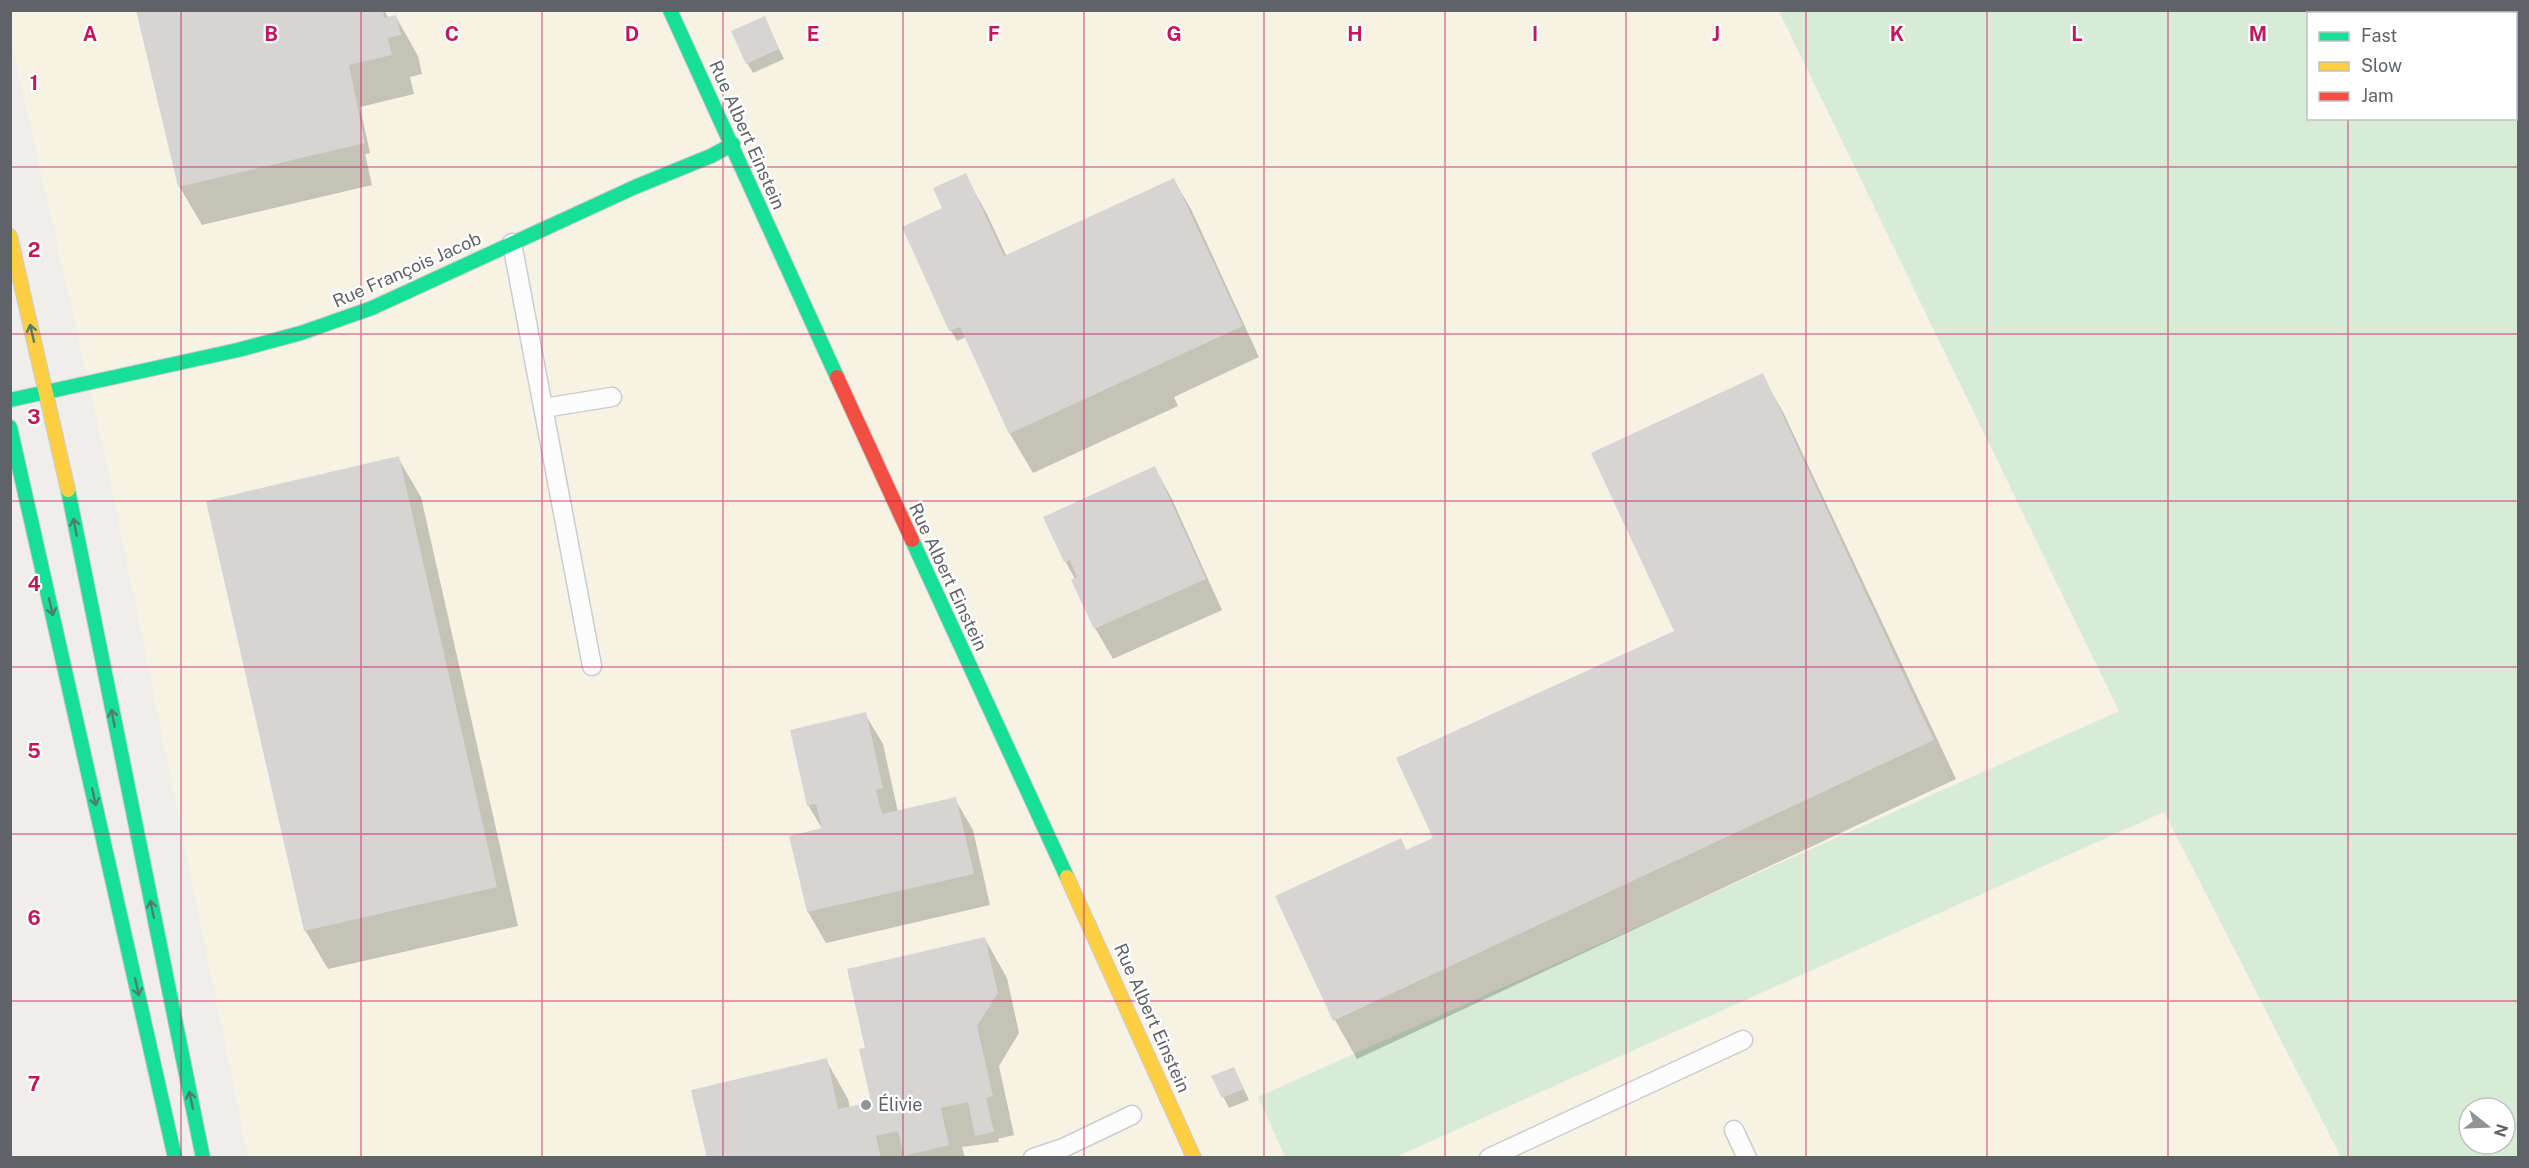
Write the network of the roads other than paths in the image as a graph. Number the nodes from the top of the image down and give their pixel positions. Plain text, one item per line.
1 (670, 10) edge
2 (733, 144) junction
3 (10, 236) edge
4 (512, 243) junction
5 (45, 390) junction
6 (612, 397) dead end
7 (10, 399) edge
8 (544, 408) junction
9 (10, 427) edge
10 (592, 666) dead end
11 (1743, 1040) dead end
12 (1132, 1115) dead end
13 (1734, 1130) dead end
14 (174, 1158) edge
15 (203, 1158) edge
16 (1033, 1158) edge
17 (1194, 1158) edge
18 (1489, 1158) edge
19 (1747, 1158) edge

1 - 2 street, Rue Albert Einstein
2 - 4 street, Rue François Jacob
2 - 17 street, Rue Albert Einstein
5 -> 3 street
4 - 5 street, Rue François Jacob
4 - 8 lane
5 - 7 street, Rue François Jacob
15 -> 5 street
6 - 8 lane
8 - 10 lane
9 -> 14 street
11 - 18 lane
12 - 16 lane
13 - 19 lane

